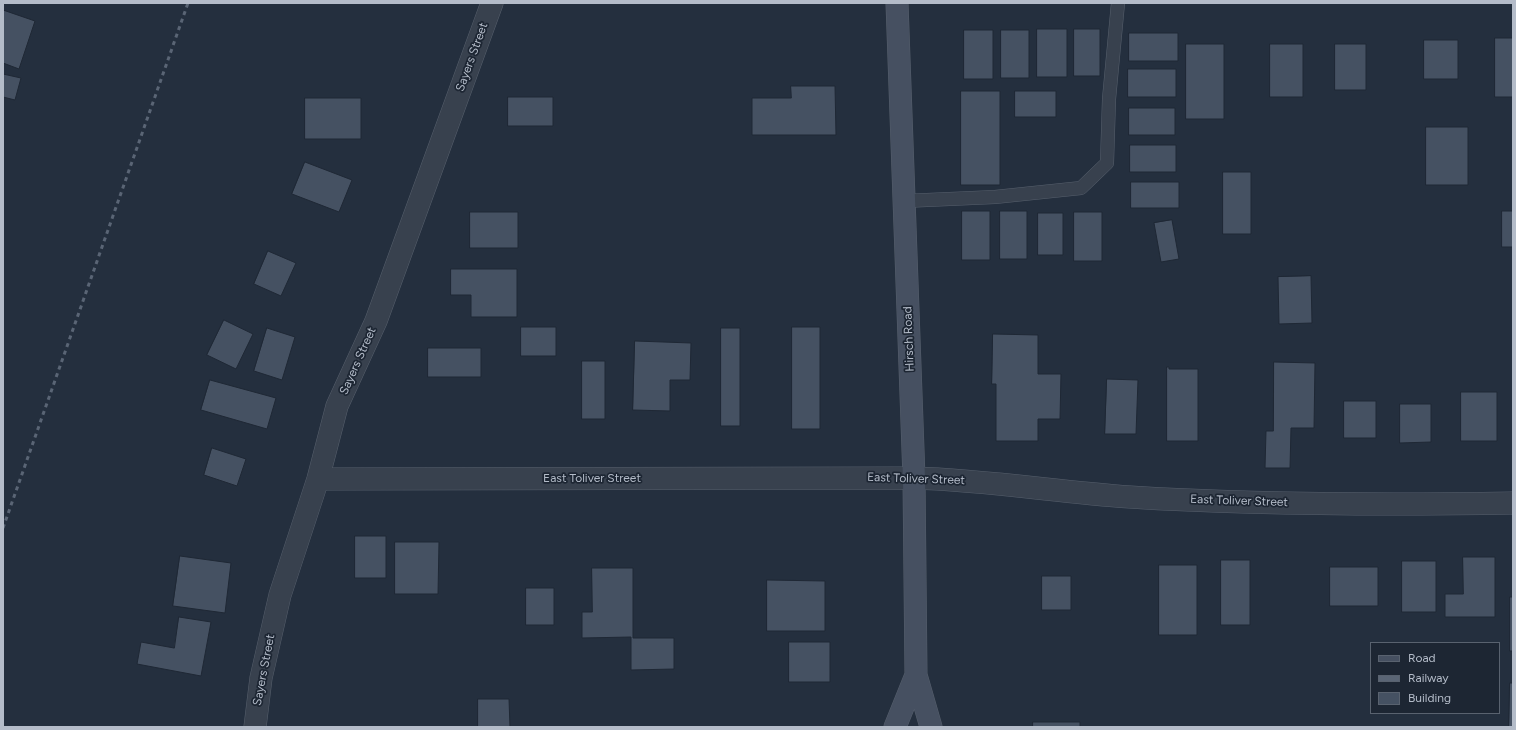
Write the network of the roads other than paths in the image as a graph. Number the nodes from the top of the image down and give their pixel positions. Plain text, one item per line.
1 (492, 3) edge
2 (897, 3) edge
3 (1118, 3) edge
4 (904, 201) junction
5 (914, 478) junction
6 (318, 479) junction
7 (1513, 503) edge
8 (916, 675) junction
9 (255, 727) edge
10 (895, 727) edge
11 (931, 727) edge

1 - 6 street, Sayers Street
2 - 4 main road, Hirsch Road
3 - 4 lane
4 - 5 main road, Hirsch Road
5 - 6 street, East Toliver Street
5 - 7 street, East Toliver Street
5 - 8 main road, Hirsch Road
6 - 9 street, Sayers Street
8 - 10 main road, Hirsch Road
8 - 11 main road, Hirsch Road

